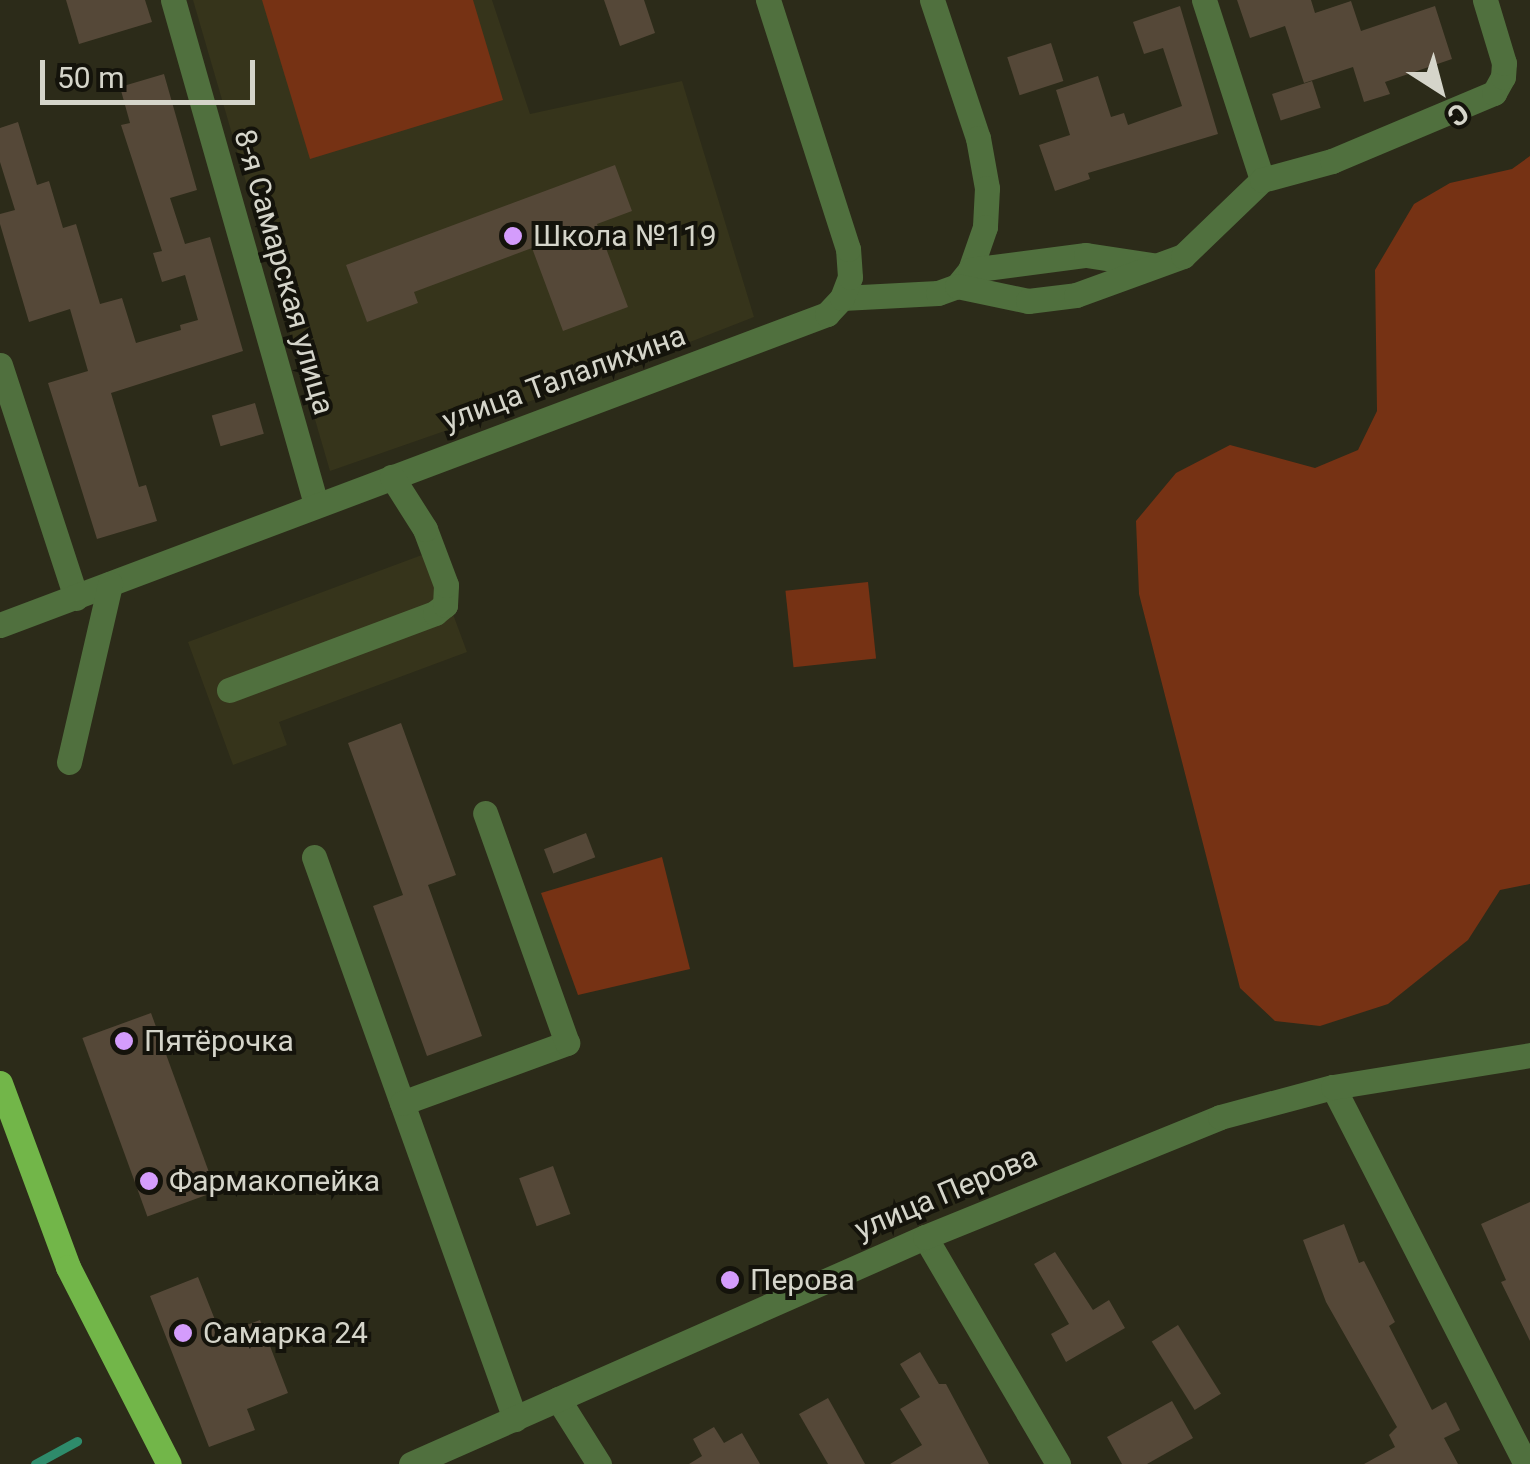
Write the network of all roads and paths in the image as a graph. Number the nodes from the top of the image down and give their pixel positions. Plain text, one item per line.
1 (173, 0) edge
2 (768, 0) edge
3 (932, 0) edge
4 (1204, 0) edge
5 (1484, 0) edge
6 (1262, 180) junction
7 (1157, 266) junction
8 (963, 278) junction
9 (842, 298) junction
10 (0, 364) edge
11 (392, 476) junction
12 (316, 504) junction
13 (110, 584) junction
14 (76, 598) junction
15 (0, 626) edge
16 (229, 690) dead end
17 (69, 762) dead end
18 (485, 813) dead end
19 (314, 857) dead end
20 (1530, 1054) edge
21 (0, 1083) edge
22 (1333, 1088) junction
23 (402, 1102) junction
24 (925, 1237) junction
25 (558, 1400) junction
26 (515, 1418) junction
27 (169, 1464) edge
28 (411, 1464) edge
29 (600, 1464) edge
30 (1058, 1464) edge
31 (1526, 1464) edge

1 - 12 street, 8-я Самарская улица
2 - 9 street
3 - 8 street
4 - 6 street
5 - 6 street
6 - 7 street
7 - 8 street
7 - 8 street
8 - 9 street
9 - 11 street, улица Талалихина
10 - 14 street
11 - 12 street, улица Талалихина
11 - 16 street
12 - 13 street, улица Талалихина
13 - 14 street, улица Талалихина
13 - 17 street
14 - 15 street, улица Талалихина
18 - 23 street
19 - 23 street
20 - 22 street, улица Перова
21 - 27 main road
22 - 24 street, улица Перова
22 - 31 street
23 - 26 street
24 - 25 street, улица Перова
24 - 30 street
25 - 26 street, улица Перова
25 - 29 street
26 - 28 street, улица Перова

